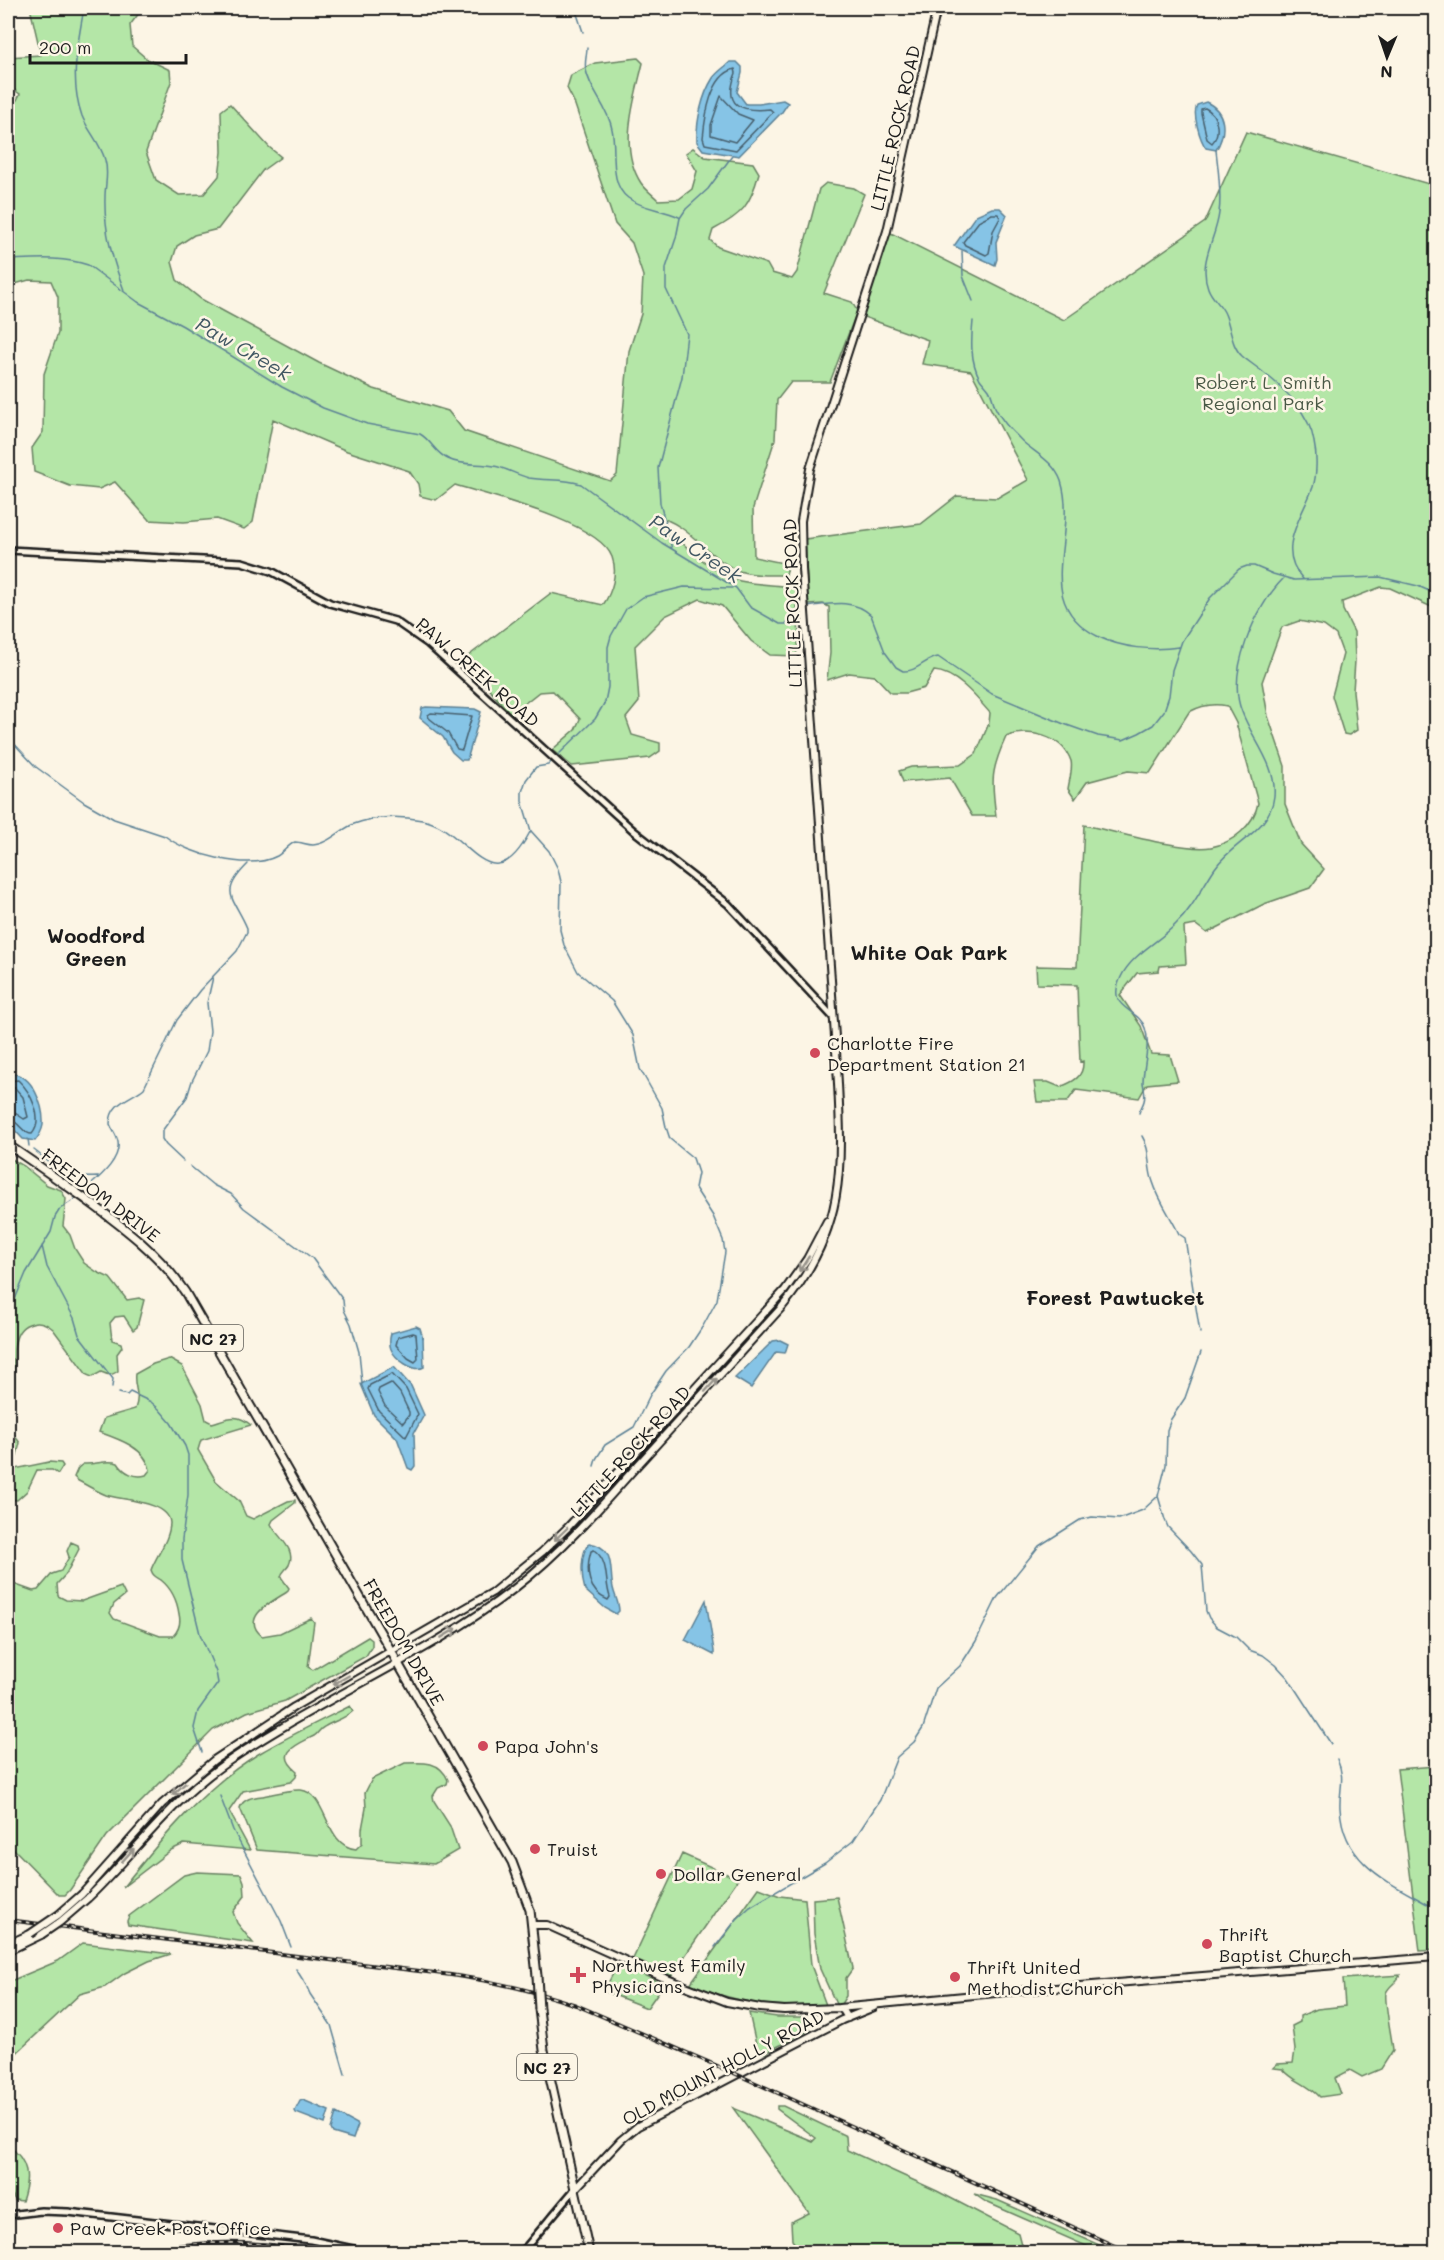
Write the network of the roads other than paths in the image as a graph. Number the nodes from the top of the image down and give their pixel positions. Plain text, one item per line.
1 (938, 8) edge
2 (8, 550) edge
3 (833, 1017) junction
4 (8, 1145) edge
5 (832, 1213) junction
6 (392, 1651) junction
7 (398, 1661) junction
8 (85, 1896) junction
9 (532, 1924) junction
10 (8, 1944) edge
11 (8, 1951) edge
12 (1437, 1957) edge
13 (880, 2006) junction
14 (839, 2008) junction
15 (848, 2018) junction
16 (575, 2189) junction
17 (8, 2215) edge
18 (367, 2253) edge
19 (522, 2253) edge
20 (589, 2253) edge

1 - 3 main road, LITTLE ROCK ROAD
2 - 3 street, PAW CREEK ROAD
3 - 5 main road, LITTLE ROCK ROAD
4 - 6 main road, FREEDOM DRIVE / NC 27
5 -> 6 main road, LITTLE ROCK ROAD
7 -> 5 main road, LITTLE ROCK ROAD
6 - 7 main road, FREEDOM DRIVE / NC 27
6 -> 8 main road, LITTLE ROCK ROAD
8 -> 7 main road, LITTLE ROCK ROAD
7 - 9 main road, FREEDOM DRIVE / NC 27
8 - 10 main road, bridge
8 - 11 main road, bridge
9 - 14 main road
9 - 16 main road, FREEDOM DRIVE / NC 27, bridge
12 - 13 main road
13 - 14 main road
13 - 15 main road, OLD MOUNT HOLLY ROAD
14 - 15 main road
15 - 16 main road, OLD MOUNT HOLLY ROAD
16 - 19 street, OLD MOUNT HOLLY ROAD
16 - 20 main road, FREEDOM DRIVE / NC 27
17 - 18 street

